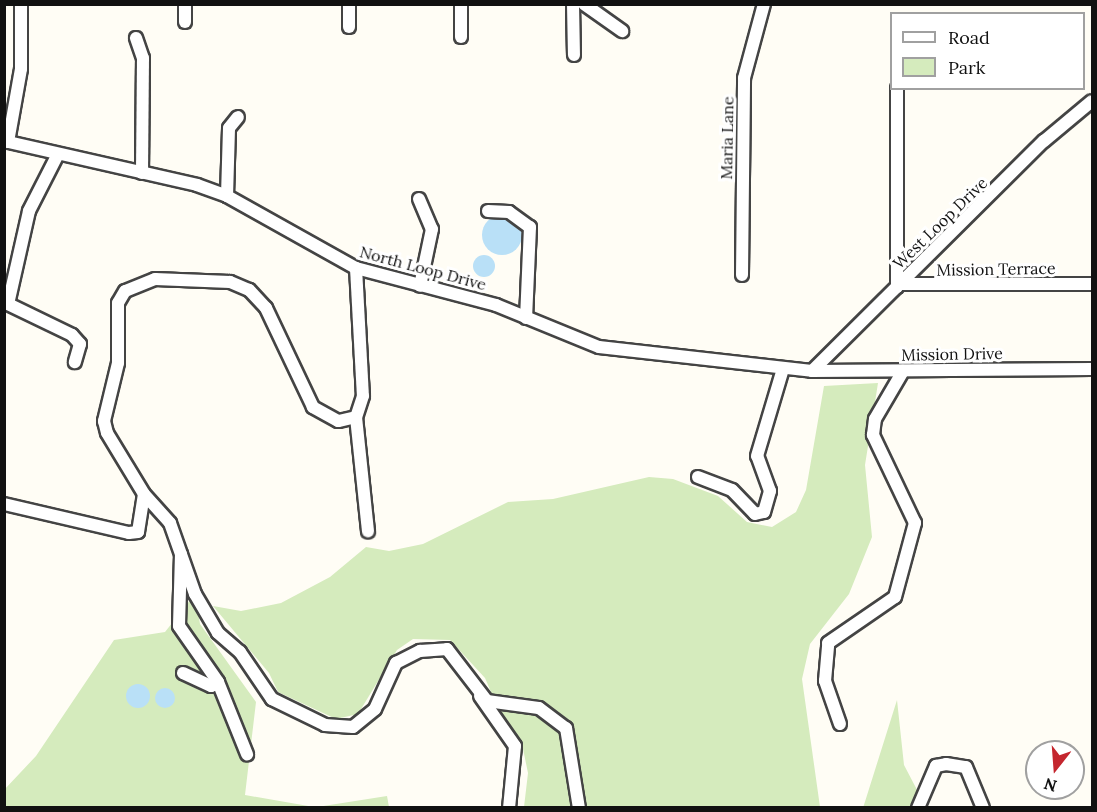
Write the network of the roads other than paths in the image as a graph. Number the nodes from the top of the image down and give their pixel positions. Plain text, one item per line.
1 (21, 4) edge
2 (185, 4) edge
3 (349, 4) edge
4 (461, 4) edge
5 (573, 4) edge
6 (584, 4) edge
7 (764, 4) edge
8 (185, 22) dead end
9 (349, 27) dead end
10 (622, 30) dead end
11 (461, 36) dead end
12 (136, 38) dead end
13 (574, 55) dead end
14 (897, 90) edge
15 (1092, 100) edge
16 (238, 117) dead end
17 (6, 141) edge
18 (58, 154) junction
19 (142, 173) junction
20 (227, 196) junction
21 (419, 199) dead end
22 (488, 211) dead end
23 (356, 268) junction
24 (742, 275) dead end
25 (1092, 284) edge
26 (420, 286) junction
27 (899, 286) junction
28 (526, 318) junction
29 (75, 362) dead end
30 (783, 369) junction
31 (1092, 369) edge
32 (812, 371) junction
33 (903, 371) junction
34 (356, 417) junction
35 (698, 477) dead end
36 (144, 494) junction
37 (4, 504) edge
38 (368, 531) dead end
39 (181, 543) junction
40 (183, 673) dead end
41 (472, 679) junction
42 (218, 682) junction
43 (840, 724) dead end
44 (247, 754) dead end
45 (509, 807) edge
46 (579, 807) edge
47 (918, 807) edge
48 (983, 807) edge

1 - 17 street
2 - 8 street
3 - 9 street
4 - 11 street
5 - 13 street
6 - 10 street
7 - 24 street, Maria Lane
12 - 19 street
14 - 27 street
15 - 27 street, West Loop Drive
16 - 20 street
17 - 18 street, North Loop Drive
18 - 19 street, North Loop Drive
18 - 29 street
19 - 20 street, North Loop Drive
20 - 23 street, North Loop Drive
21 - 26 street
22 - 28 street
23 - 26 street, North Loop Drive
23 - 34 street
25 - 27 street, Mission Terrace
26 - 28 street, North Loop Drive
27 - 32 street, West Loop Drive
28 - 30 street, North Loop Drive
30 - 32 street, North Loop Drive
30 - 35 street
31 - 33 street, Mission Drive
32 - 33 street, Mission Drive
33 - 43 street
34 - 36 street
34 - 38 street
36 - 37 street
36 - 39 street
39 - 41 street
39 - 42 street
40 - 42 street
41 - 45 street
41 - 46 street
42 - 44 street
47 - 48 street

